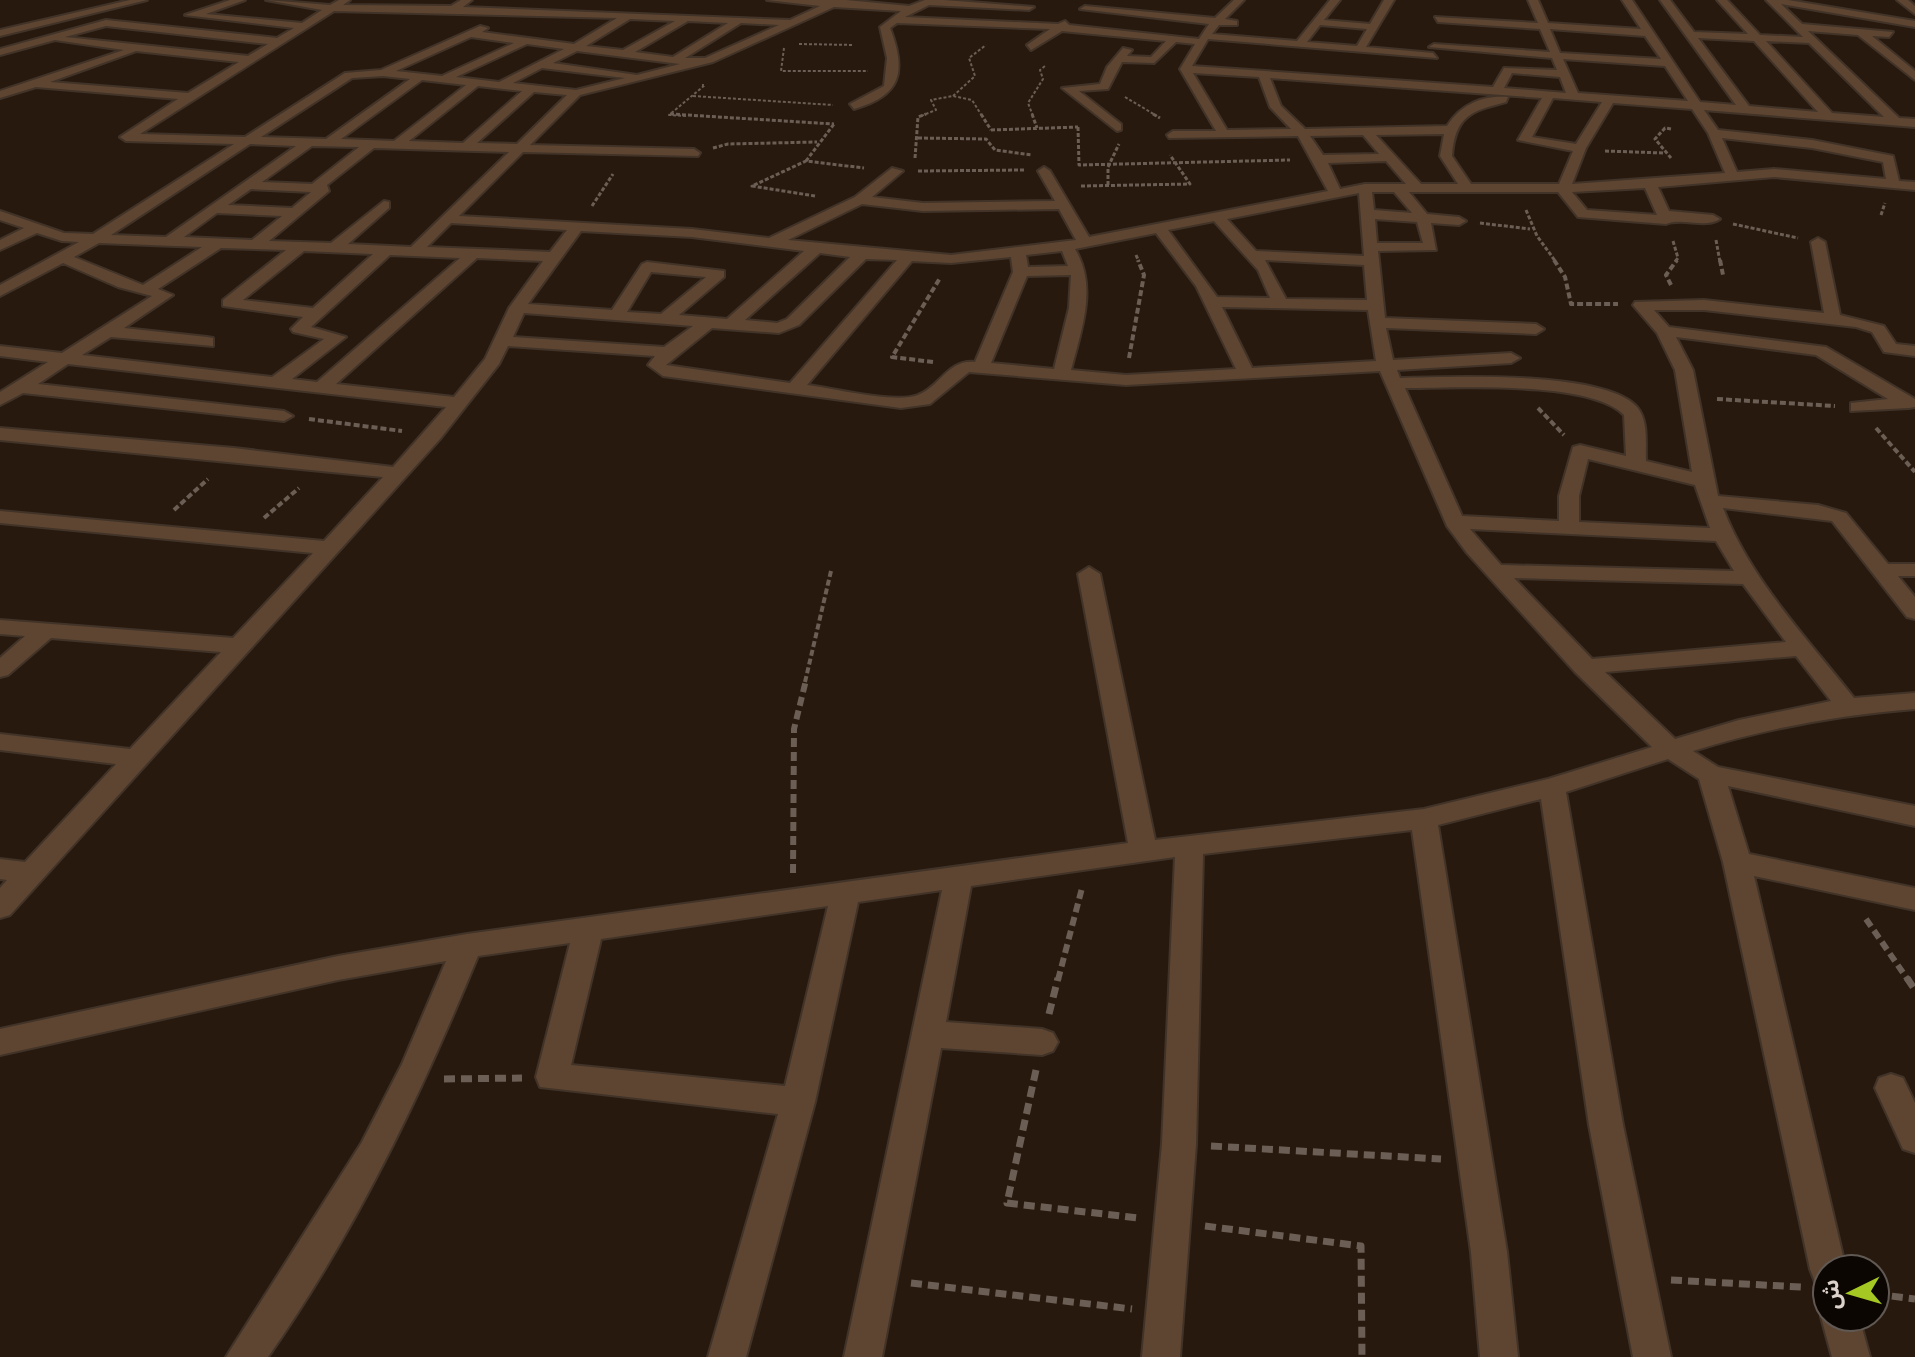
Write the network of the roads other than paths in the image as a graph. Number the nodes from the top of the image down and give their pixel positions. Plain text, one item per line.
1 (142, 0) edge
2 (240, 0) edge
3 (271, 0) edge
4 (467, 0) edge
5 (597, 0) edge
6 (635, 0) edge
7 (772, 0) edge
8 (779, 0) edge
9 (1096, 0) edge
10 (1239, 0) edge
11 (1335, 0) edge
12 (1389, 0) edge
13 (1533, 0) edge
14 (1627, 0) edge
15 (1665, 0) edge
16 (1722, 0) edge
17 (1771, 0) edge
18 (1902, 0) edge
19 (930, 1) edge
20 (837, 2) edge
21 (944, 3) junction
22 (1031, 3) edge
23 (340, 4) edge
24 (519, 5) edge
25 (1441, 6) dead end
26 (453, 9) junction
27 (912, 9) junction
28 (1085, 9) junction
29 (1525, 11) dead end
30 (1835, 11) junction
31 (1915, 11) edge
32 (577, 12) junction
33 (1539, 12) junction
34 (611, 14) junction
35 (190, 15) junction
36 (629, 15) junction
37 (689, 16) junction
38 (741, 19) junction
39 (1438, 19) junction
40 (896, 20) junction
41 (923, 21) junction
42 (1216, 21) junction
43 (794, 22) junction
44 (1017, 23) junction
45 (1247, 24) dead end
46 (1915, 24) edge
47 (307, 26) junction
48 (552, 26) dead end
49 (1547, 26) junction
50 (1310, 27) junction
51 (1373, 27) junction
52 (1798, 27) junction
53 (149, 28) junction
54 (1059, 28) junction
55 (190, 32) junction
56 (1861, 32) junction
57 (0, 33) edge
58 (540, 33) dead end
59 (1096, 33) junction
60 (1649, 33) junction
61 (471, 34) junction
62 (1688, 35) junction
63 (1915, 36) edge
64 (48, 39) junction
65 (1204, 39) junction
66 (528, 40) junction
67 (1173, 40) junction
68 (1538, 40) dead end
69 (1553, 41) junction
70 (282, 42) junction
71 (745, 43) junction
72 (1761, 43) junction
73 (785, 44) road end
74 (1300, 44) junction
75 (1815, 44) junction
76 (1841, 45) dead end
77 (578, 46) junction
78 (1076, 46) dead end
79 (1854, 46) dead end
80 (1031, 47) dead end
81 (139, 49) junction
82 (1360, 49) junction
83 (1880, 49) junction
84 (1903, 51) dead end
85 (0, 52) edge
86 (627, 52) junction
87 (1434, 52) junction
88 (641, 54) junction
89 (1560, 56) junction
90 (670, 59) junction
91 (253, 60) junction
92 (1667, 63) junction
93 (699, 64) junction
94 (541, 65) junction
95 (1185, 69) junction
96 (604, 71) junction
97 (383, 73) junction
98 (628, 74) junction
99 (1263, 74) junction
100 (1566, 74) junction
101 (421, 76) junction
102 (650, 77) junction
103 (1915, 77) edge
104 (0, 79) edge
105 (444, 79) junction
106 (29, 83) junction
107 (474, 84) junction
108 (499, 86) junction
109 (1436, 86) junction
110 (531, 89) junction
111 (1500, 90) junction
112 (576, 93) junction
113 (1549, 94) junction
114 (0, 95) edge
115 (1573, 95) junction
116 (190, 97) junction
117 (1610, 98) junction
118 (1697, 105) junction
119 (854, 106) road end
120 (1745, 109) junction
121 (1805, 114) junction
122 (1829, 116) junction
123 (1895, 121) junction
124 (1915, 123) edge
125 (1117, 127) dead end
126 (1450, 130) junction
127 (1301, 132) junction
128 (1367, 132) junction
129 (1223, 133) junction
130 (1714, 133) junction
131 (1814, 134) junction
132 (1173, 135) road end
133 (246, 142) junction
134 (308, 143) junction
135 (328, 143) junction
136 (371, 144) junction
137 (398, 144) junction
138 (467, 146) junction
139 (518, 148) junction
140 (1580, 148) junction
141 (694, 153) road end
142 (1391, 157) junction
143 (1319, 159) junction
144 (897, 171) road end
145 (1044, 171) road end
146 (1732, 175) junction
147 (1893, 183) junction
148 (1650, 184) junction
149 (248, 185) junction
150 (1915, 186) edge
151 (315, 188) junction
152 (1365, 188) junction
153 (1398, 188) junction
154 (1417, 188) junction
155 (1468, 189) junction
156 (1563, 190) junction
157 (1335, 192) junction
158 (860, 200) junction
159 (384, 205) dead end
160 (1063, 205) junction
161 (214, 209) junction
162 (297, 212) junction
163 (1368, 214) junction
164 (0, 215) edge
165 (1219, 218) junction
166 (1423, 218) junction
167 (1665, 218) junction
168 (446, 219) junction
169 (1713, 219) road end
170 (1459, 221) road end
171 (578, 226) junction
172 (34, 229) junction
173 (1160, 229) junction
174 (93, 240) junction
175 (169, 241) junction
176 (773, 242) junction
177 (1085, 242) junction
178 (1818, 242) road end
179 (218, 243) junction
180 (256, 244) junction
181 (302, 245) junction
182 (0, 246) edge
183 (1066, 246) junction
184 (336, 247) junction
185 (817, 248) junction
186 (386, 250) junction
187 (414, 252) junction
188 (1018, 253) junction
189 (862, 254) junction
190 (1372, 254) junction
191 (472, 255) junction
192 (1255, 255) junction
193 (62, 257) junction
194 (552, 257) junction
195 (907, 258) junction
196 (1078, 270) junction
197 (1021, 272) junction
198 (0, 291) edge
199 (144, 291) junction
200 (1211, 302) junction
201 (1280, 304) junction
202 (517, 308) junction
203 (314, 313) junction
204 (1376, 314) junction
205 (617, 315) junction
206 (666, 318) junction
207 (1833, 319) junction
208 (710, 322) junction
209 (731, 324) junction
210 (1536, 329) dead end
211 (105, 331) junction
212 (1664, 331) junction
213 (338, 337) junction
214 (505, 341) junction
215 (207, 342) dead end
216 (373, 342) junction
217 (0, 351) edge
218 (1915, 351) edge
219 (668, 352) junction
220 (65, 358) junction
221 (1511, 358) dead end
222 (1385, 363) junction
223 (973, 366) junction
224 (1061, 374) junction
225 (1247, 374) junction
226 (231, 379) junction
227 (276, 383) junction
228 (1392, 383) junction
229 (19, 387) junction
230 (321, 388) junction
231 (795, 388) junction
232 (0, 400) edge
233 (1911, 402) edge
234 (459, 403) junction
235 (192, 407) junction
236 (1857, 407) road end
237 (284, 416) road end
238 (0, 434) edge
239 (1636, 464) junction
240 (398, 473) junction
241 (1707, 491) junction
242 (0, 517) edge
243 (1454, 522) junction
244 (1569, 527) junction
245 (1723, 535) junction
246 (329, 548) junction
247 (1881, 570) junction
248 (1915, 570) edge
249 (1495, 571) junction
250 (1089, 574) dead end
251 (1749, 578) junction
252 (1915, 612) edge
253 (0, 627) edge
254 (46, 630) junction
255 (239, 646) junction
256 (1801, 648) junction
257 (1583, 667) junction
258 (0, 670) edge
259 (1915, 701) edge
260 (1847, 706) junction
261 (0, 742) edge
262 (1669, 748) junction
263 (137, 758) junction
264 (1711, 774) junction
265 (1552, 787) junction
266 (1915, 816) edge
267 (1424, 819) junction
268 (1189, 847) junction
269 (1143, 851) junction
270 (1737, 862) junction
271 (0, 869) edge
272 (31, 873) junction
273 (959, 876) junction
274 (845, 895) junction
275 (1915, 899) edge
276 (0, 907) edge
277 (588, 930) junction
278 (467, 946) junction
279 (930, 1034) junction
280 (0, 1042) edge
281 (1042, 1042) road end
282 (1891, 1088) dead end
283 (798, 1102) junction
284 (1915, 1138) edge
285 (1815, 1253) edge
286 (1844, 1333) edge
287 (245, 1357) edge
288 (727, 1357) edge
289 (863, 1357) edge
290 (1161, 1357) edge
291 (1499, 1357) edge
292 (1652, 1357) edge
293 (1851, 1357) edge

1 - 57 street
2 - 35 street
3 - 23 street
4 - 26 street
5 - 32 street
6 - 34 street
7 - 8 street
8 - 20 street
9 - 28 street
10 - 42 street
11 - 50 street
12 - 51 street
13 - 33 street
14 - 60 street
15 - 62 street
16 - 72 street
17 - 30 street
17 - 52 street
18 - 31 street
19 - 21 street
19 - 27 street
20 - 27 street
20 - 43 street
21 - 22 street
21 - 41 street
22 - 44 street
23 - 26 street
23 - 47 street
24 - 26 street
24 - 32 street
24 - 61 street
25 - 39 street
27 - 40 street
28 - 42 street
28 - 54 street
29 - 33 street
30 - 46 street
30 - 56 street
32 - 34 street
32 - 48 street
33 - 49 street
34 - 36 street
35 - 47 street
35 - 53 street
36 - 37 street
36 - 77 street
37 - 38 street
37 - 86 street
38 - 43 street
38 - 90 street
39 - 49 street
39 - 87 street
40 - 41 street
40 - 119 street
41 - 44 street
42 - 45 street
42 - 65 street
43 - 71 street
44 - 54 street
47 - 70 street
49 - 60 street
49 - 69 street
50 - 51 street
50 - 74 street
51 - 82 street
52 - 56 street
52 - 75 street
53 - 55 street
53 - 64 street
54 - 59 street
54 - 80 street
55 - 70 street
55 - 81 street
56 - 63 street
56 - 83 street
58 - 66 street
59 - 67 street
59 - 78 street
60 - 92 street
61 - 66 street
61 - 97 street
62 - 72 street
62 - 120 street
64 - 81 street
64 - 85 street
65 - 67 street
65 - 74 street
65 - 95 street
66 - 77 street
66 - 105 street
67 - 125 street
68 - 69 street
69 - 89 street
70 - 91 street
71 - 73 street
71 - 93 street
72 - 75 street
72 - 122 street
74 - 82 street
75 - 76 street
75 - 123 street
77 - 86 street
77 - 94 street
79 - 83 street
81 - 91 street
81 - 106 street
82 - 87 street
83 - 84 street
83 - 103 street
86 - 88 street
87 - 89 street
87 - 109 street
88 - 90 street
88 - 96 street
89 - 92 street
89 - 100 street
90 - 93 street
90 - 98 street
91 - 116 street
92 - 118 street
93 - 102 street
94 - 96 street
94 - 108 street
95 - 99 street
95 - 129 street
96 - 98 street
97 - 101 street
97 - 133 street
98 - 102 street
99 - 109 street
99 - 127 street
100 - 111 street
100 - 115 street
101 - 105 street
101 - 135 street
102 - 112 street
104 - 106 street
105 - 107 street
106 - 114 street
106 - 116 street
107 - 108 street
107 - 137 street
108 - 110 street
109 - 111 street
110 - 112 street
110 - 138 street
111 - 113 street
111 - 126 street
112 - 139 street
113 - 115 street
113 - 140 street
115 - 117 street
116 - 133 street
117 - 118 street
117 - 140 street
118 - 120 street
118 - 130 street
120 - 121 street
121 - 122 street
121 - 131 street
122 - 123 street
123 - 124 street
126 - 128 street
126 - 155 street
127 - 128 street
127 - 129 street
127 - 143 street
128 - 142 street
129 - 132 street
130 - 131 street
130 - 146 street
131 - 147 street
133 - 134 street
133 - 174 street
134 - 135 street
134 - 149 street
135 - 136 street
136 - 137 street
136 - 151 street
137 - 138 street
138 - 139 street
139 - 141 street
139 - 168 street
140 - 156 street
142 - 143 street
142 - 154 street
143 - 157 street
144 - 158 street
145 - 160 street
146 - 147 street
146 - 148 street
147 - 150 street
148 - 156 street
148 - 167 street
149 - 151 street
149 - 161 street
151 - 162 street
152 - 153 street
152 - 157 street
152 - 163 street
153 - 154 street
153 - 166 street
154 - 155 street
155 - 156 street
156 - 167 street
157 - 165 street
158 - 160 street
158 - 176 street
159 - 184 street
160 - 177 street
161 - 162 street
161 - 175 street
162 - 180 street
163 - 166 street
163 - 190 street
164 - 172 street
165 - 173 street
165 - 192 street
166 - 170 street
166 - 190 street
167 - 169 street
168 - 171 street
168 - 187 street
171 - 176 street
171 - 194 street
172 - 174 street
172 - 182 street
173 - 177 street
173 - 200 street
174 - 175 street
174 - 193 street
175 - 179 street
176 - 185 street
177 - 183 street
178 - 207 street
179 - 180 street
179 - 199 street
180 - 181 street
181 - 184 street
181 - 203 street
183 - 188 street
183 - 196 street
184 - 186 street
185 - 189 street
185 - 209 street
186 - 187 street
186 - 203 street
187 - 191 street
188 - 195 street
188 - 197 street
189 - 195 street
189 - 209 street
190 - 192 street
190 - 204 street
191 - 194 street
191 - 216 street
192 - 201 street
193 - 198 street
193 - 199 street
194 - 202 street
195 - 231 street
196 - 197 street
196 - 224 street
197 - 223 street
199 - 211 street
200 - 201 street
200 - 225 street
201 - 204 street
202 - 205 street
202 - 214 street
203 - 213 street
204 - 210 street
204 - 222 street
205 - 206 street
205 - 206 street
206 - 208 street
207 - 212 street
207 - 218 street
208 - 209 street
208 - 219 street
211 - 215 street
211 - 220 street
212 - 233 street
212 - 241 street
213 - 216 street
213 - 227 street
214 - 219 street
214 - 234 street
216 - 230 street
217 - 220 street
219 - 231 street
220 - 226 street
220 - 229 street
221 - 222 street
222 - 225 street
222 - 228 street
223 - 224 street
223 - 231 street
224 - 225 street
226 - 227 street
226 - 235 street
227 - 230 street
228 - 239 street
228 - 243 street
229 - 232 street
229 - 235 street
230 - 234 street
233 - 236 street
234 - 240 street
235 - 237 street
238 - 240 street
239 - 241 street
239 - 244 street
240 - 246 street
241 - 245 street
241 - 247 street
242 - 246 street
243 - 244 street
243 - 249 street
244 - 245 street
245 - 251 street
246 - 255 street
247 - 248 street
247 - 252 street
249 - 251 street
249 - 257 street
250 - 269 street
251 - 256 street
253 - 254 street
254 - 255 street
254 - 258 street
255 - 263 street
256 - 257 street
256 - 260 street
257 - 262 street
259 - 260 street
260 - 262 street
261 - 263 street
262 - 264 street
262 - 265 street
263 - 272 street
264 - 266 street
264 - 270 street
265 - 267 street
265 - 292 street
267 - 268 street
267 - 291 street
268 - 269 street
268 - 290 street
269 - 273 street
270 - 275 street
270 - 285 street
271 - 272 street
272 - 276 street
273 - 274 street
273 - 279 street
274 - 277 street
274 - 283 street
277 - 278 street
277 - 283 street
278 - 280 street
278 - 287 street
279 - 281 street
279 - 289 street
282 - 284 street
283 - 288 street
286 - 293 street

